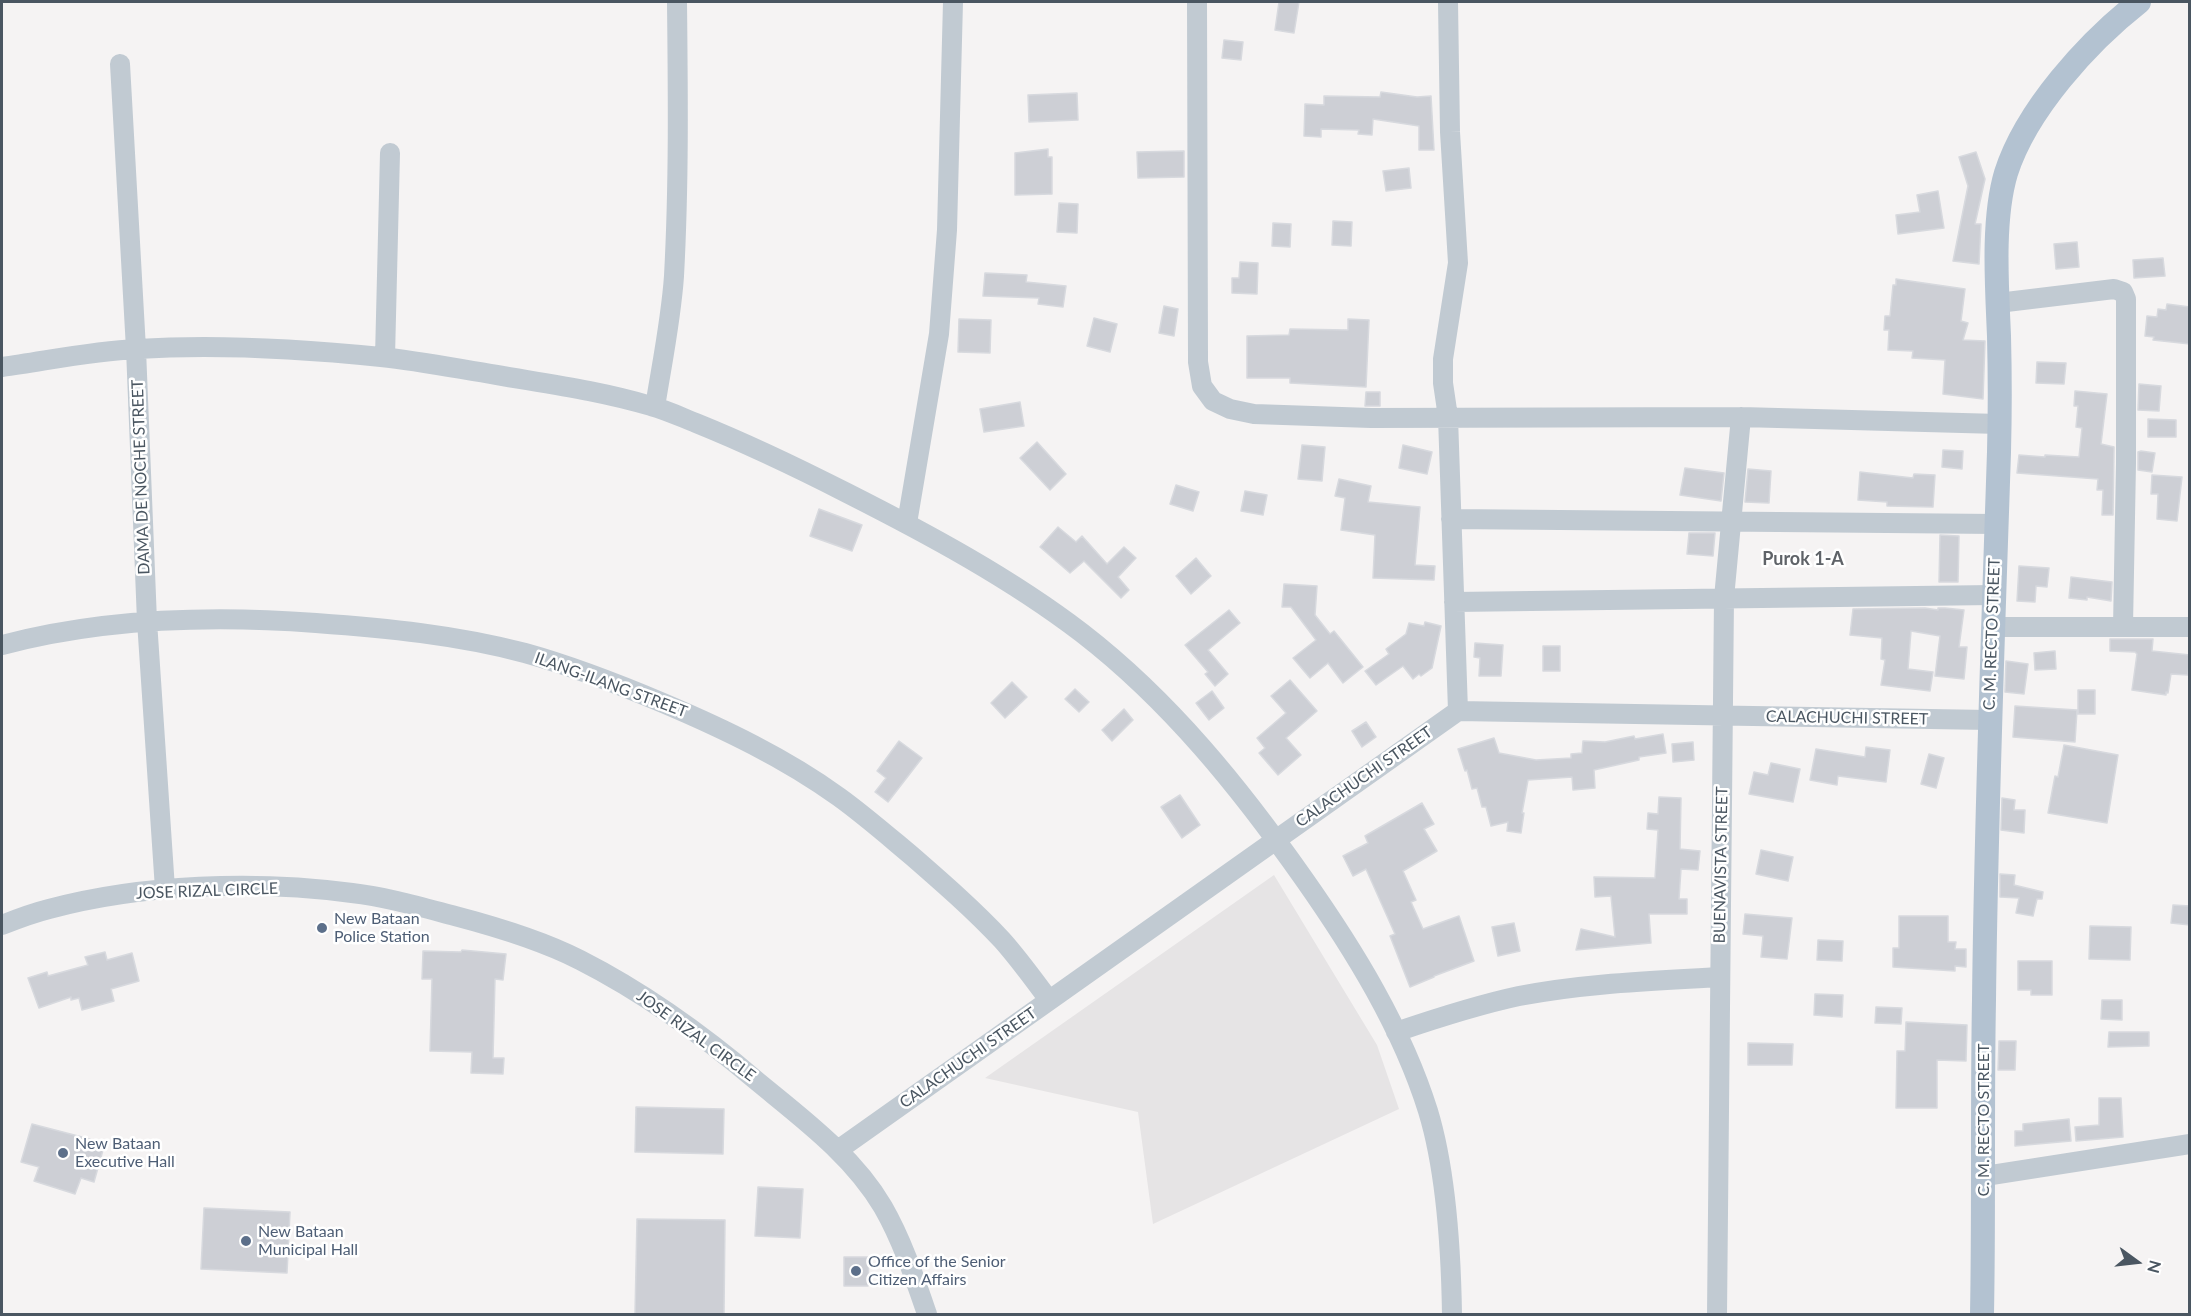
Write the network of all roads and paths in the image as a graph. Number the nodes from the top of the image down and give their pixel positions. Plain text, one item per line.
1 (677, 2) edge
2 (953, 2) edge
3 (1197, 2) edge
4 (1448, 2) edge
5 (2139, 2) edge
6 (120, 64) dead end
7 (390, 153) dead end
8 (1998, 303) junction
9 (136, 349) junction
10 (385, 357) junction
11 (2, 367) edge
12 (655, 407) junction
13 (1448, 417) junction
14 (1741, 417) junction
15 (2000, 424) junction
16 (1451, 519) junction
17 (1731, 521) junction
18 (907, 523) junction
19 (1996, 524) junction
20 (1993, 595) junction
21 (1724, 598) junction
22 (1454, 602) junction
23 (147, 621) junction
24 (1992, 627) junction
25 (2123, 627) junction
26 (2190, 627) edge
27 (2, 645) edge
28 (1458, 711) junction
29 (1722, 717) junction
30 (1989, 720) junction
31 (1276, 839) junction
32 (165, 889) junction
33 (2, 925) edge
34 (1720, 977) junction
35 (1049, 1000) junction
36 (1396, 1032) junction
37 (2190, 1144) edge
38 (838, 1150) junction
39 (1985, 1176) junction
40 (927, 1314) edge
41 (1452, 1314) edge
42 (1717, 1314) edge
43 (1982, 1314) edge

1 - 12 street
2 - 18 street
3 - 13 street
4 - 13 street
5 - 8 main road, C. M. RECTO STREET
6 - 9 street, DAMA DE NOCHE STREET
7 - 10 street
8 - 15 main road, C. M. RECTO STREET
8 - 25 street
9 - 10 street
9 - 11 street
9 - 23 street, DAMA DE NOCHE STREET
10 - 12 street
12 - 18 street
13 - 14 street
13 - 16 street
14 - 15 street
14 - 17 street, BUENAVISTA STREET
15 - 19 main road, C. M. RECTO STREET
16 - 17 street
16 - 22 street
17 - 19 street
17 - 21 street, BUENAVISTA STREET
18 - 31 street
19 - 20 main road, C. M. RECTO STREET
20 - 21 street
20 - 24 main road, C. M. RECTO STREET
21 - 22 street
21 - 29 street, BUENAVISTA STREET
22 - 28 street
23 - 27 street, ILANG-ILANG STREET
23 - 32 street, DAMA DE NOCHE STREET
23 - 35 street, ILANG-ILANG STREET
24 - 25 street
24 - 30 main road, C. M. RECTO STREET
25 - 26 street
28 - 29 street, CALACHUCHI STREET
28 - 31 street, CALACHUCHI STREET
29 - 30 street, CALACHUCHI STREET
29 - 34 street, BUENAVISTA STREET
30 - 39 main road, C. M. RECTO STREET
31 - 35 street, CALACHUCHI STREET
31 - 36 street
32 - 33 street, JOSE RIZAL CIRCLE
32 - 38 street, JOSE RIZAL CIRCLE
34 - 36 street
34 - 42 street, BUENAVISTA STREET
35 - 38 street, CALACHUCHI STREET
36 - 41 street
37 - 39 street
38 - 40 street, JOSE RIZAL CIRCLE
39 - 43 main road, C. M. RECTO STREET

